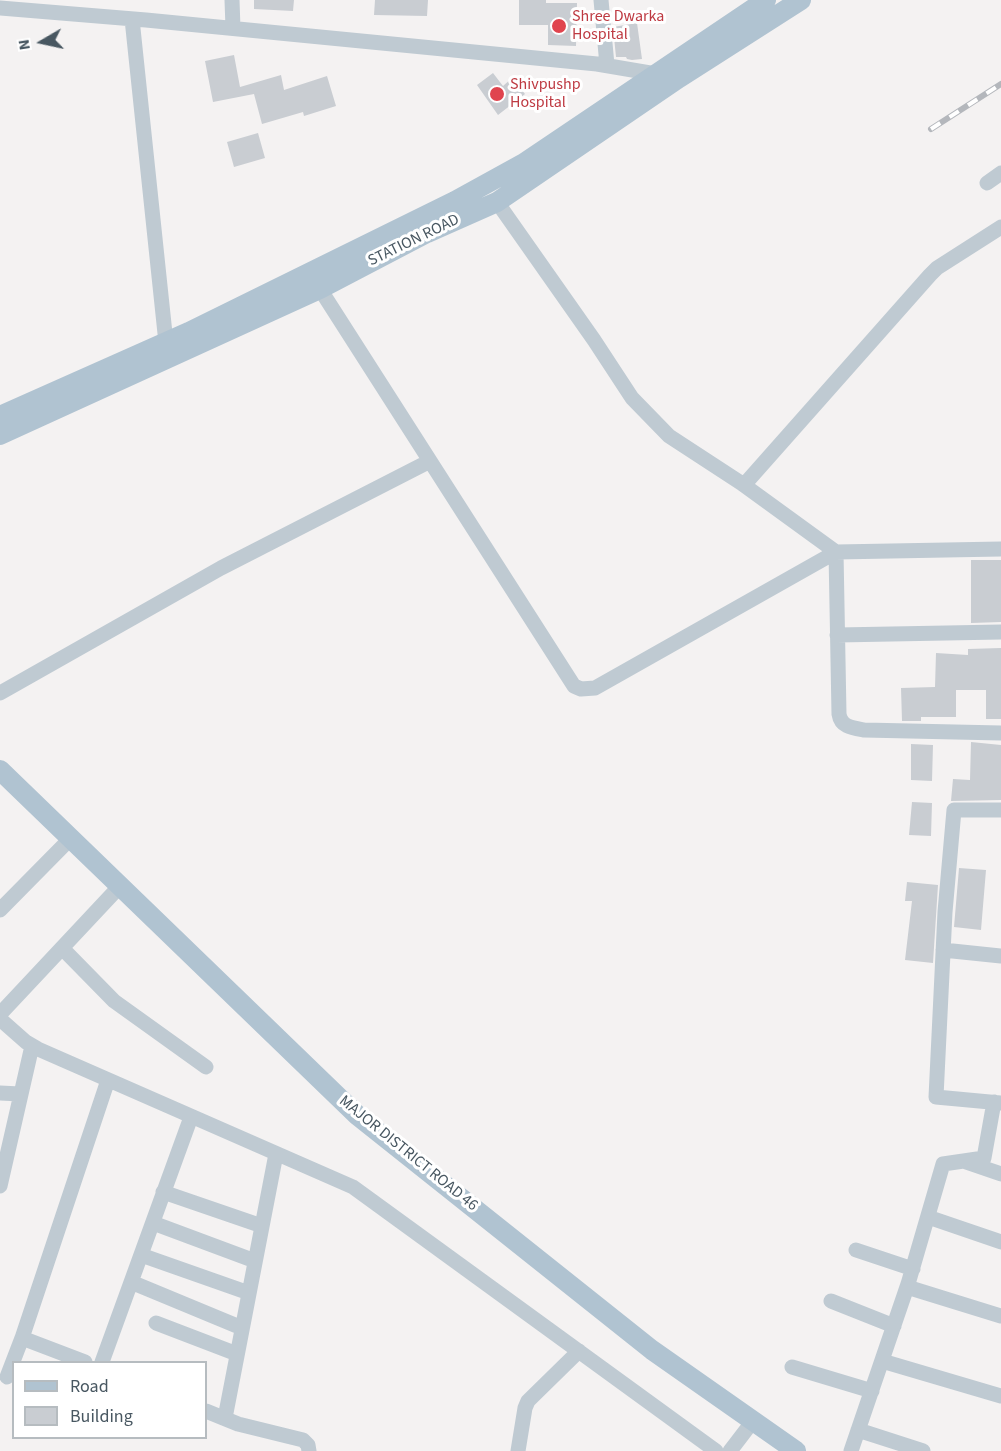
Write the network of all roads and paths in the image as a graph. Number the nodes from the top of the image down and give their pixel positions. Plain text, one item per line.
1 (232, 0) edge
2 (601, 0) edge
3 (766, 0) edge
4 (801, 0) edge
5 (65, 7) edge
6 (0, 8) edge
7 (132, 19) junction
8 (233, 28) junction
9 (607, 65) junction
10 (654, 74) junction
11 (679, 78) junction
12 (1001, 173) edge
13 (987, 183) dead end
14 (497, 201) junction
15 (1001, 227) edge
16 (320, 289) junction
17 (166, 343) junction
18 (0, 416) edge
19 (0, 435) edge
20 (430, 461) junction
21 (744, 485) junction
22 (1001, 549) edge
23 (836, 552) junction
24 (1001, 632) edge
25 (837, 635) junction
26 (0, 693) edge
27 (1001, 733) edge
28 (0, 770) edge
29 (1001, 810) edge
30 (70, 838) junction
31 (120, 886) junction
32 (0, 909) edge
33 (62, 948) junction
34 (943, 950) junction
35 (1001, 956) edge
36 (0, 1014) edge
37 (0, 1019) edge
38 (32, 1046) junction
39 (206, 1067) dead end
40 (108, 1080) junction
41 (0, 1093) edge
42 (20, 1094) junction
43 (997, 1103) edge
44 (191, 1117) junction
45 (4, 1145) edge
46 (276, 1154) junction
47 (963, 1161) junction
48 (1001, 1174) edge
49 (0, 1186) edge
50 (163, 1192) junction
51 (928, 1217) junction
52 (153, 1223) junction
53 (262, 1226) junction
54 (1001, 1242) edge
55 (856, 1250) dead end
56 (141, 1255) junction
57 (255, 1261) junction
58 (913, 1269) junction
59 (131, 1282) junction
60 (907, 1287) junction
61 (249, 1293) junction
62 (831, 1301) dead end
63 (1001, 1316) edge
64 (156, 1323) dead end
65 (894, 1326) junction
66 (242, 1328) junction
67 (22, 1338) junction
68 (579, 1351) junction
69 (237, 1354) junction
70 (13, 1361) edge
71 (82, 1361) edge
72 (102, 1361) edge
73 (882, 1361) junction
74 (12, 1364) edge
75 (792, 1367) dead end
76 (7, 1377) dead end
77 (872, 1391) junction
78 (1001, 1396) edge
79 (207, 1411) edge
80 (225, 1418) junction
81 (753, 1420) junction
82 (858, 1430) junction
83 (309, 1451) edge
84 (518, 1451) edge
85 (716, 1451) edge
86 (729, 1451) edge
87 (796, 1451) edge
88 (851, 1451) edge
89 (923, 1451) edge

1 - 8 street
2 - 9 street
3 - 10 main road, STATION ROAD
4 - 11 main road, STATION ROAD
5 - 6 street
5 - 7 street
7 - 8 street
7 - 17 street
8 - 9 street
9 - 10 street
10 - 11 street
10 - 17 main road, STATION ROAD
11 - 14 main road, STATION ROAD
12 - 13 street
14 - 16 main road, STATION ROAD
14 - 21 street
15 - 21 street
16 - 19 main road, STATION ROAD
16 - 20 street
17 - 18 main road, STATION ROAD
20 - 23 street
20 - 26 street
21 - 23 street
22 - 23 street
23 - 25 street
24 - 25 street
25 - 27 street
28 - 30 main road, MAJOR DISTRICT ROAD 46
29 - 34 street
30 - 31 main road, MAJOR DISTRICT ROAD 46
30 - 32 street
31 - 33 street
31 - 81 main road, MAJOR DISTRICT ROAD 46
33 - 36 street
33 - 39 street
34 - 35 street
34 - 43 street
37 - 38 street
38 - 40 street
38 - 42 street
40 - 44 street
40 - 67 street
41 - 42 street
42 - 45 street
43 - 47 street
44 - 46 street
44 - 50 street
45 - 49 street
46 - 53 street
46 - 68 street
47 - 48 street
47 - 51 street
50 - 52 street
50 - 53 street
51 - 54 street
51 - 58 street
52 - 56 street
52 - 57 street
53 - 57 street
55 - 58 street
56 - 59 street
56 - 61 street
57 - 61 street
58 - 60 street
59 - 66 street
59 - 72 street
60 - 63 street
60 - 65 street
61 - 66 street
62 - 65 street
64 - 69 street
65 - 73 street
66 - 69 street
67 - 70 street
67 - 71 street
68 - 84 street
68 - 85 street
69 - 80 street
73 - 77 street
73 - 78 street
74 - 76 street
75 - 77 street
77 - 82 street
79 - 80 street
80 - 83 street
81 - 86 street
81 - 87 main road, MAJOR DISTRICT ROAD 46
82 - 88 street
82 - 89 street

